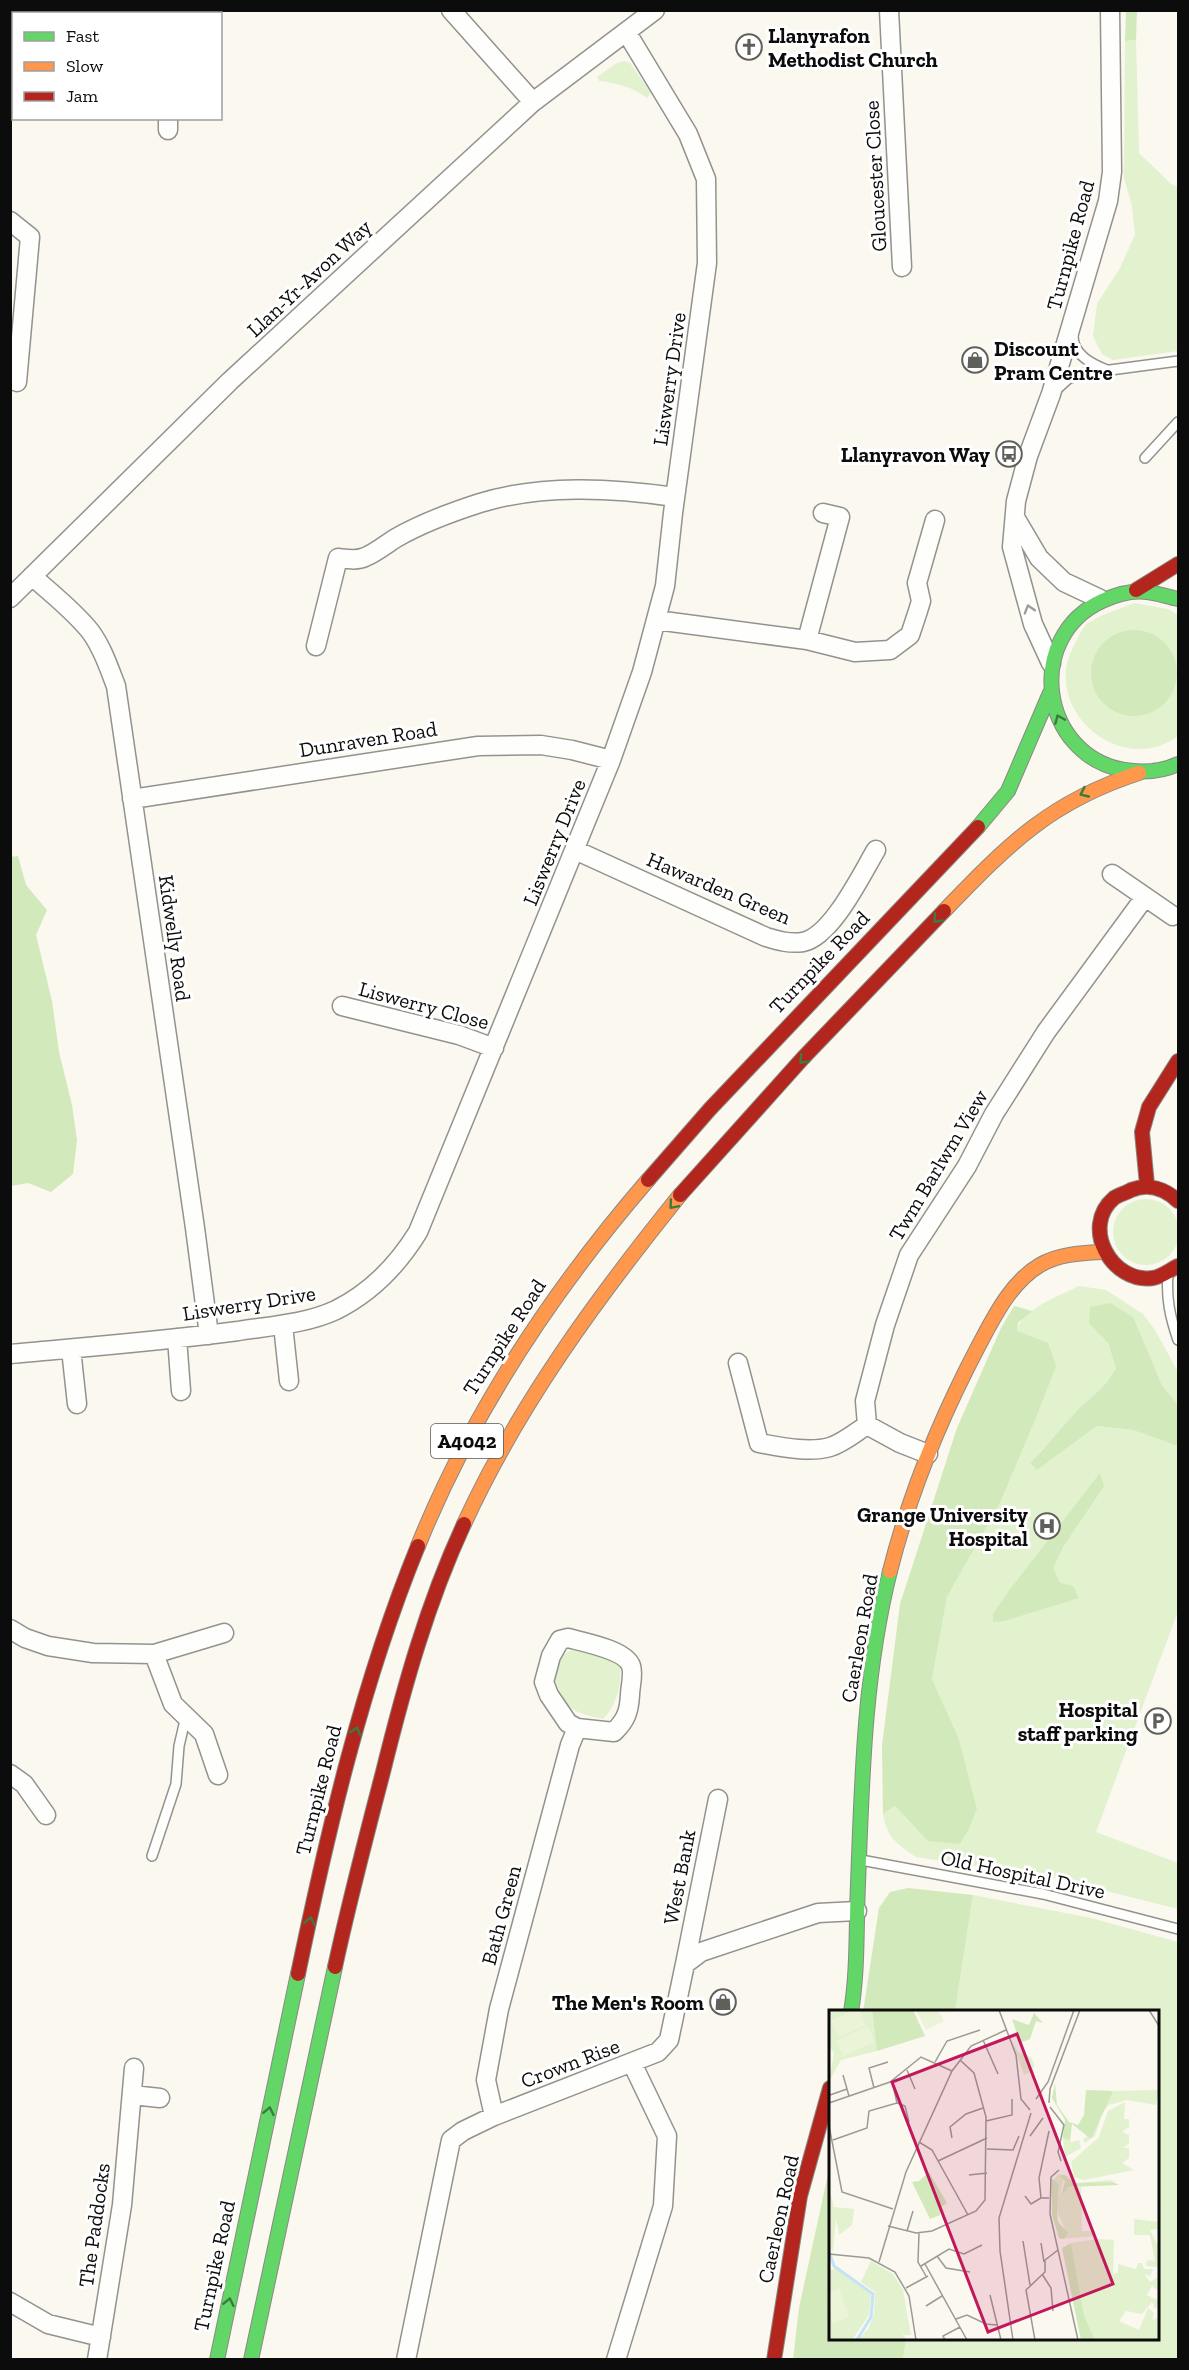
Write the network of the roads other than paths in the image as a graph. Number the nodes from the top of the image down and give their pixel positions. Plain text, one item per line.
1 (451, 10) edge
2 (655, 10) edge
3 (889, 10) edge
4 (1110, 10) edge
5 (627, 33) junction
6 (533, 102) junction
7 (10, 221) edge
8 (902, 267) dead end
9 (1074, 320) junction
10 (1179, 361) edge
11 (1109, 370) junction
12 (17, 382) dead end
13 (1051, 394) junction
14 (1179, 422) edge
15 (1145, 458) dead end
16 (675, 497) junction
17 (824, 513) dead end
18 (1016, 519) junction
19 (935, 520) dead end
20 (1179, 564) edge
21 (32, 576) junction
22 (1136, 590) junction
23 (10, 598) edge
24 (1179, 599) edge
25 (1100, 600) junction
26 (656, 620) junction
27 (807, 640) junction
28 (316, 646) dead end
29 (1051, 663) junction
30 (1050, 693) junction
31 (611, 760) junction
32 (1177, 766) edge
33 (1139, 773) junction
34 (132, 799) junction
35 (575, 850) junction
36 (876, 850) dead end
37 (1112, 874) dead end
38 (1145, 897) junction
39 (1173, 916) dead end
40 (342, 1006) dead end
41 (494, 1048) junction
42 (1179, 1061) edge
43 (1147, 1185) junction
44 (1179, 1201) edge
45 (1102, 1252) junction
46 (1173, 1270) edge
47 (284, 1325) junction
48 (209, 1335) junction
49 (177, 1338) junction
50 (1179, 1340) edge
51 (71, 1348) junction
52 (10, 1354) edge
53 (738, 1363) dead end
54 (290, 1381) dead end
55 (181, 1391) dead end
56 (76, 1404) dead end
57 (867, 1425) junction
58 (928, 1454) junction
59 (10, 1629) edge
60 (224, 1633) dead end
61 (154, 1654) junction
62 (186, 1716) junction
63 (578, 1728) junction
64 (10, 1774) edge
65 (218, 1775) dead end
66 (718, 1799) dead end
67 (46, 1815) dead end
68 (152, 1856) dead end
69 (860, 1860) junction
70 (857, 1911) junction
71 (1179, 1929) edge
72 (685, 1964) junction
73 (851, 2010) edge
74 (632, 2063) junction
75 (134, 2068) dead end
76 (132, 2095) junction
77 (829, 2095) edge
78 (160, 2098) dead end
79 (494, 2116) junction
80 (10, 2302) edge
81 (101, 2337) junction
82 (97, 2360) edge
83 (217, 2360) edge
84 (251, 2360) edge
85 (406, 2360) edge
86 (616, 2360) edge
87 (774, 2360) edge

1 - 6 street
2 - 5 street, Llan-Yr-Avon Way
3 - 8 street, Gloucester Close
4 - 9 street, Turnpike Road
5 - 6 street, Llan-Yr-Avon Way
5 - 16 street, Liswerry Drive
6 - 21 street, Llan-Yr-Avon Way
7 - 12 street
9 - 11 lane
9 - 13 street, Turnpike Road
10 - 11 lane
11 - 13 lane
13 - 18 street, Turnpike Road
14 - 15 lane
16 - 26 street, Liswerry Drive
16 - 28 street
17 - 27 street
18 - 25 street
29 -> 18 street, Turnpike Road
19 - 27 street
20 - 22 main road
21 - 23 street, Llan-Yr-Avon Way
21 - 34 street, Kidwelly Road
22 - 24 main road
22 - 25 main road
25 - 29 main road
26 - 27 street
26 - 31 street, Liswerry Drive
29 - 30 main road
33 -> 30 main road
83 -> 30 main road, Turnpike Road / A4042
31 - 34 street, Dunraven Road
31 - 35 street, Liswerry Drive
32 - 33 main road
33 -> 84 main road, A4042
34 - 48 street, Kidwelly Road
35 - 36 street, Hawarden Green
35 - 41 street, Liswerry Drive
37 - 38 street
38 - 39 street
38 - 57 street, Twm Barlwm View
40 - 41 street, Liswerry Close
41 - 47 street, Liswerry Drive
42 - 43 main road
43 - 44 main road
43 - 45 main road
45 - 46 main road
45 - 58 main road, Caerleon Road
46 - 50 lane
47 - 48 street, Liswerry Drive
47 - 54 street
48 - 49 street, Liswerry Drive
49 - 51 street, Liswerry Drive
49 - 55 street
51 - 52 street, Liswerry Drive
51 - 56 street
53 - 57 street
57 - 58 street
58 - 69 main road, Caerleon Road
59 - 61 street
60 - 61 street
61 - 62 street
62 - 65 street
62 - 68 lane
63 - 63 street
63 - 79 street, Bath Green
64 - 67 street
66 - 72 street, West Bank
69 - 70 main road, Caerleon Road
69 - 71 lane, Old Hospital Drive
70 - 72 street
70 - 73 main road, Caerleon Road
72 - 74 street, Crown Rise
74 - 79 street, Crown Rise
74 - 86 street
75 - 76 street, The Paddocks
76 - 78 street
76 - 81 street, The Paddocks
77 - 87 main road, Caerleon Road
79 - 85 street, Crown Rise
80 - 81 street
81 - 82 street, The Paddocks

